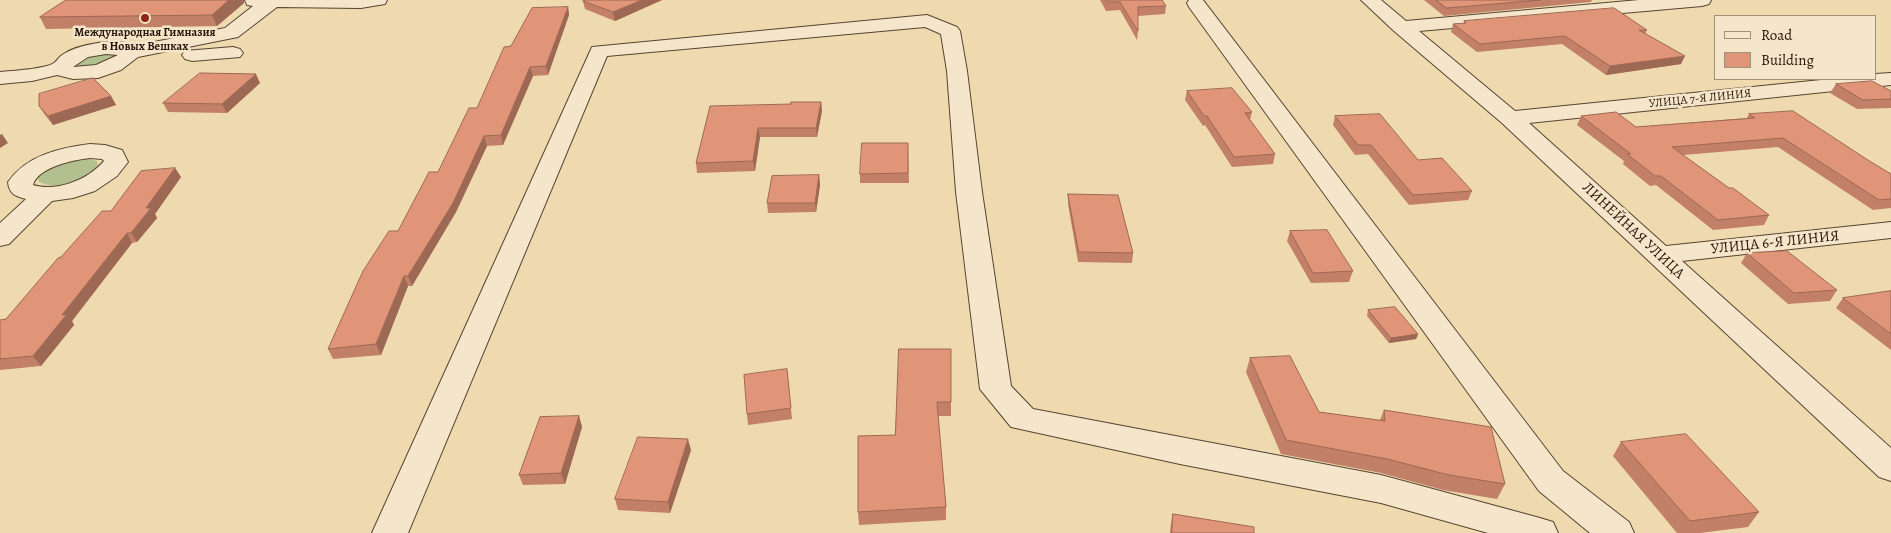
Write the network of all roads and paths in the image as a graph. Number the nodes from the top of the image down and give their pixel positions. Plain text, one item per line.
1 (248, 0) edge
2 (378, 0) edge
3 (1370, 0) edge
4 (1702, 0) edge
5 (271, 2) junction
6 (1196, 3) dead end
7 (1401, 27) junction
8 (233, 53) dead end
9 (128, 55) junction
10 (0, 78) edge
11 (1891, 79) edge
12 (1510, 118) junction
13 (45, 194) dead end
14 (1891, 230) edge
15 (0, 238) edge
16 (1658, 255) junction
17 (1876, 439) edge
18 (1891, 468) edge
19 (390, 533) edge
20 (1540, 533) edge
21 (1616, 533) edge

1 - 5 street
2 - 5 street
3 - 7 street, ЛИНЕЙНАЯ УЛИЦА
4 - 7 street
5 - 9 street
6 - 21 street
7 - 12 street, ЛИНЕЙНАЯ УЛИЦА
8 - 9 street
9 - 10 street
11 - 12 street, УЛИЦА 7-Я ЛИНИЯ
12 - 16 street, ЛИНЕЙНАЯ УЛИЦА
13 - 15 street
14 - 16 street, УЛИЦА 6-Я ЛИНИЯ
16 - 17 street, ЛИНЕЙНАЯ УЛИЦА
17 - 18 street, ЛИНЕЙНАЯ УЛИЦА
19 - 20 street

